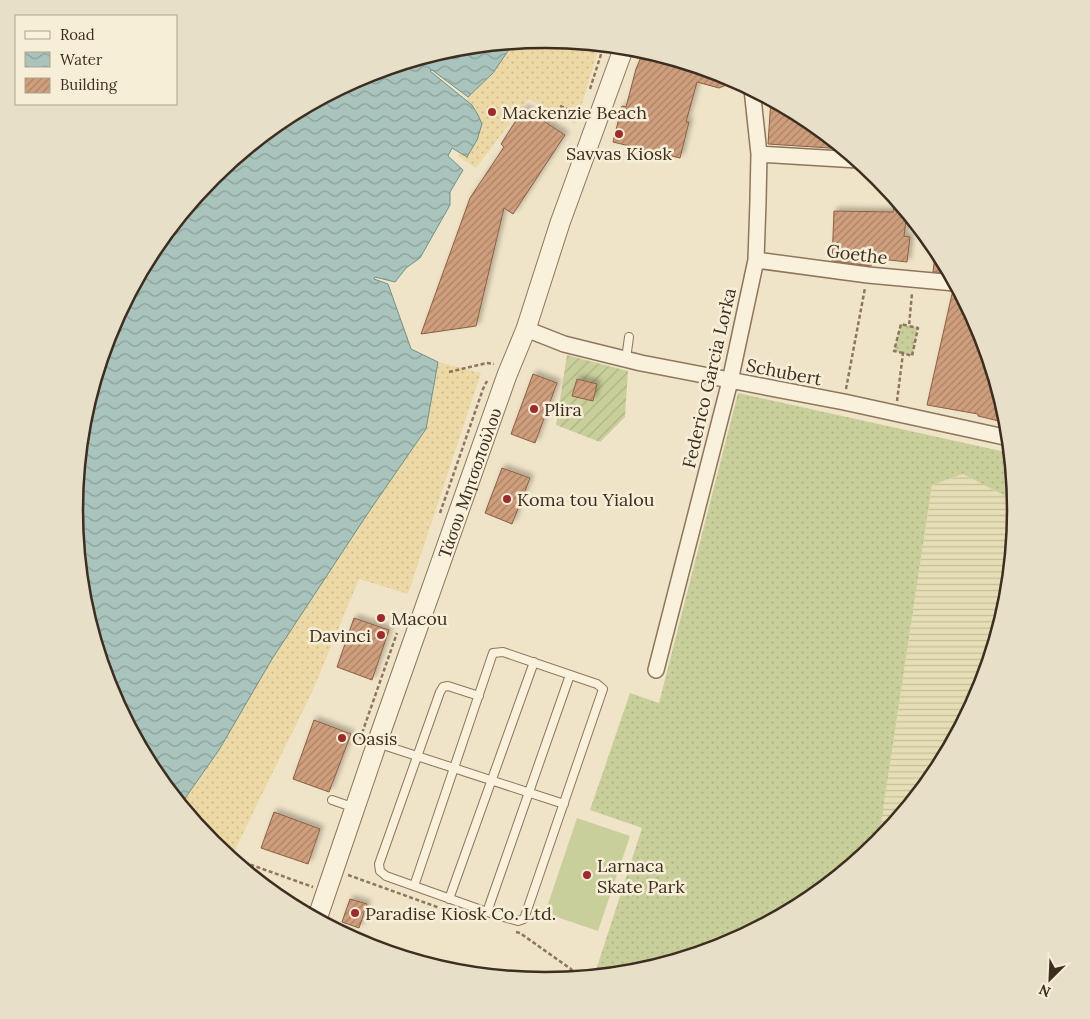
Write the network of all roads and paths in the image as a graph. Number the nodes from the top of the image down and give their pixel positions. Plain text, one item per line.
1 (621, 54) edge
2 (753, 97) edge
3 (560, 106) dead end
4 (582, 115) dead end
5 (759, 154) junction
6 (847, 159) edge
7 (756, 260) junction
8 (868, 275) junction
9 (914, 279) junction
10 (947, 282) edge
11 (910, 326) junction
12 (526, 329) junction
13 (629, 337) dead end
14 (903, 353) junction
15 (626, 360) junction
16 (487, 363) dead end
17 (449, 372) dead end
18 (730, 380) junction
19 (844, 402) junction
20 (896, 414) junction
21 (1001, 436) edge
22 (534, 662) junction
23 (656, 670) dead end
24 (570, 675) junction
25 (479, 696) junction
26 (377, 743) junction
27 (417, 756) junction
28 (454, 768) junction
29 (492, 780) junction
30 (529, 792) junction
31 (332, 800) dead end
32 (564, 804) junction
33 (355, 808) junction
34 (248, 864) edge
35 (414, 886) junction
36 (326, 892) junction
37 (449, 899) junction
38 (487, 912) junction
39 (319, 913) edge
40 (520, 933) dead end
41 (572, 971) edge

1 - 12 street, Τάσου Μητσοπούλου
2 - 5 street, Federico Garcia Lorka
3 - 4 path
5 - 6 street
5 - 7 street, Federico Garcia Lorka
7 - 8 street, Goethe
7 - 18 street, Federico Garcia Lorka
8 - 9 street, Goethe
8 - 19 path
9 - 10 street, Goethe
9 - 11 path
11 - 14 path
11 - 14 path
12 - 15 street, Schubert
12 - 26 street, Τάσου Μητσοπούλου
13 - 15 lane
14 - 20 path
15 - 18 street, Schubert
16 - 17 path
18 - 19 street, Schubert
18 - 23 street, Federico Garcia Lorka
19 - 20 street, Schubert
20 - 21 street, Schubert
22 - 24 lane
22 - 25 lane
22 - 29 lane
24 - 30 lane
24 - 32 lane
25 - 27 lane
25 - 28 lane
26 - 27 lane
26 - 33 street, Τάσου Μητσοπούλου
27 - 28 lane
27 - 35 lane
28 - 29 lane
28 - 35 lane
29 - 30 lane
29 - 37 lane
30 - 32 lane
30 - 38 lane
31 - 33 lane
32 - 38 lane
33 - 36 street, Τάσου Μητσοπούλου
34 - 36 path
35 - 37 lane
36 - 39 street, Τάσου Μητσοπούλου
37 - 38 lane
40 - 41 path

